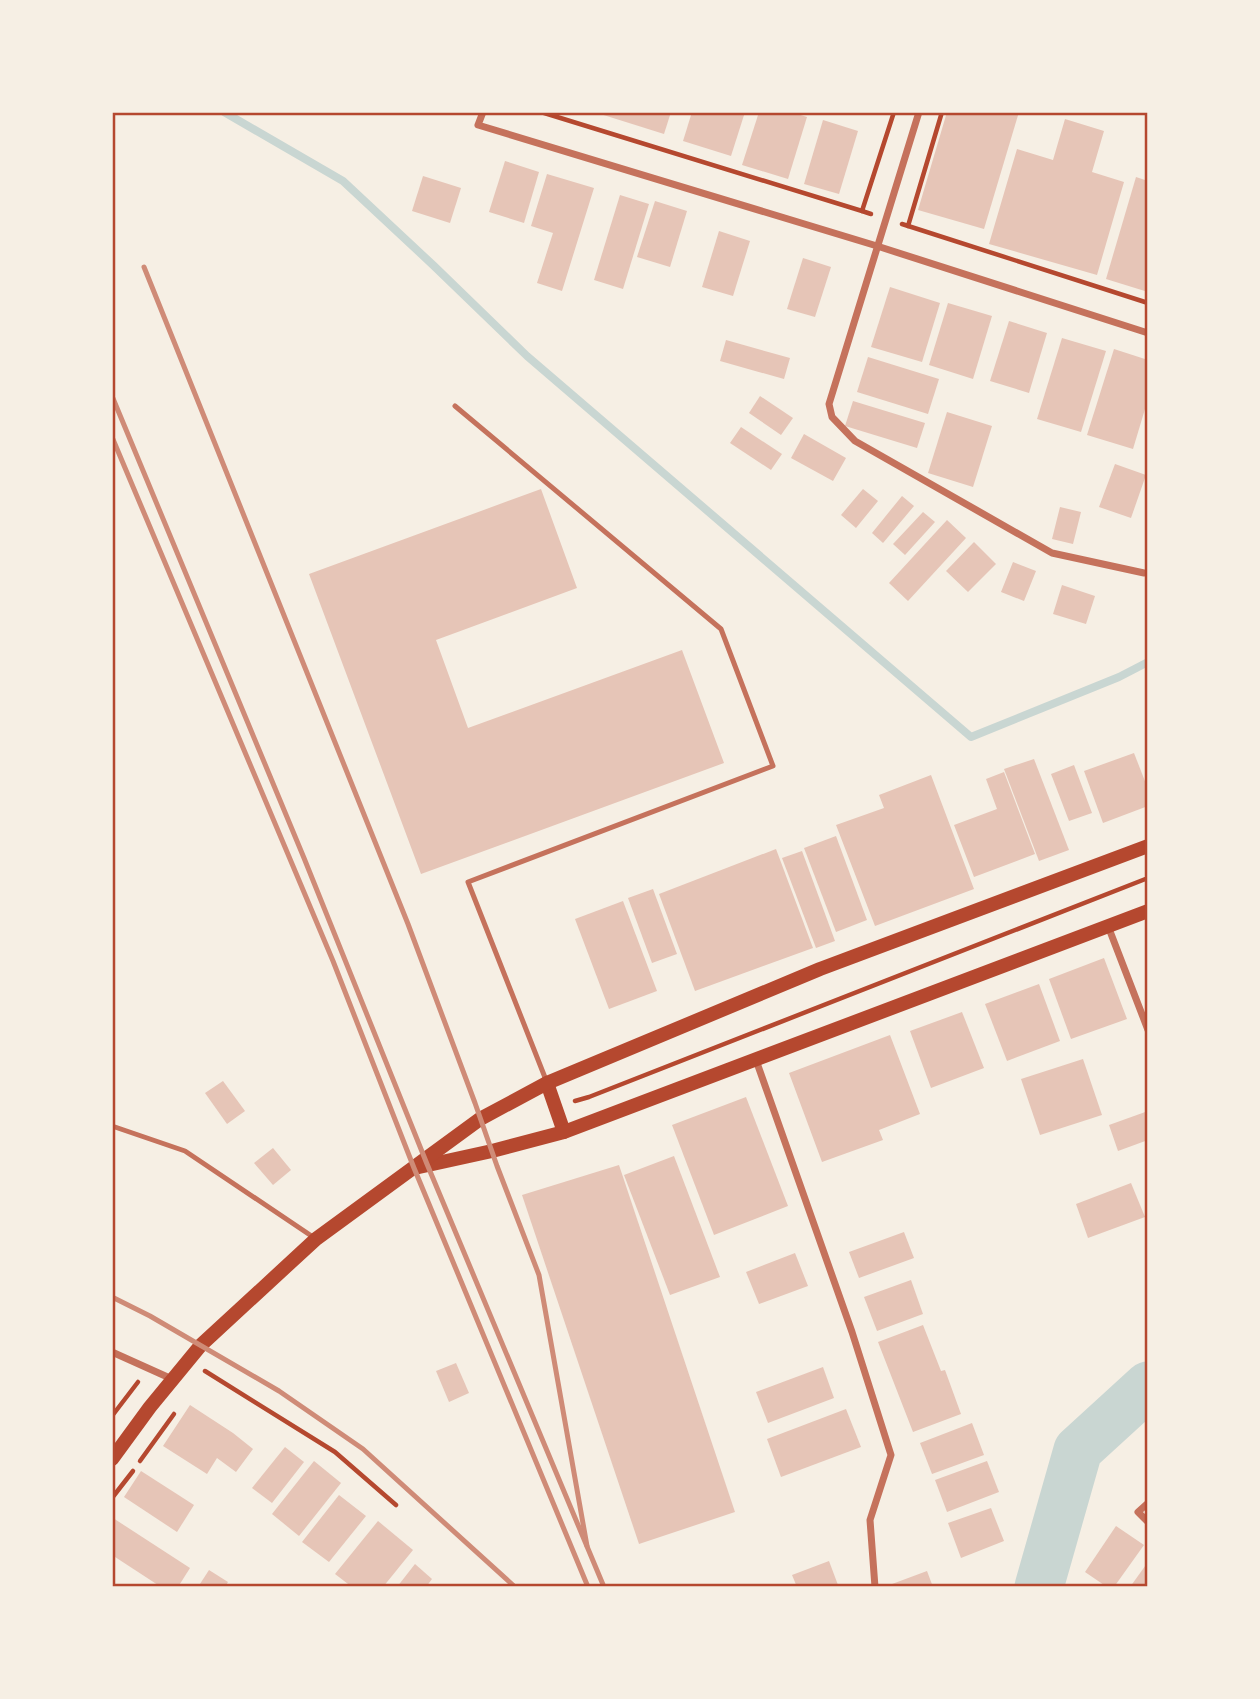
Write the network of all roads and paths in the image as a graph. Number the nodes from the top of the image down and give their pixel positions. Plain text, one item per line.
1 (483, 112) edge
2 (541, 112) edge
3 (894, 112) edge
4 (919, 112) edge
5 (942, 112) edge
6 (862, 211) junction
7 (886, 219) junction
8 (908, 226) junction
9 (877, 246) junction
10 (1148, 303) edge
11 (1148, 333) edge
12 (455, 406) dead end
13 (1144, 573) dead end
14 (1148, 846) edge
15 (1148, 878) edge
16 (1148, 911) edge
17 (1108, 926) junction
18 (1148, 1030) edge
19 (756, 1060) junction
20 (547, 1083) junction
21 (555, 1106) junction
22 (112, 1126) edge
23 (564, 1132) junction
24 (414, 1168) junction
25 (316, 1239) junction
26 (112, 1352) edge
27 (211, 1362) dead end
28 (204, 1370) junction
29 (173, 1379) junction
30 (197, 1381) dead end
31 (138, 1382) dead end
32 (175, 1413) dead end
33 (112, 1416) edge
34 (168, 1423) dead end
35 (112, 1459) edge
36 (1148, 1503) edge
37 (396, 1505) dead end
38 (1148, 1522) edge
39 (875, 1587) edge

1 - 9 street
2 - 6 path
3 - 6 path
4 - 7 street
5 - 8 path
6 - 7 path
7 - 8 path
7 - 9 street
8 - 10 path
9 - 11 street
9 - 13 street
12 - 20 lane
14 - 20 main road
15 - 21 path
16 - 17 main road
17 - 18 street
17 - 19 main road
19 - 23 main road
19 - 39 street
20 - 21 main road
20 - 24 main road
21 - 23 main road
22 - 25 lane
23 - 24 main road
24 - 25 main road
25 - 29 main road
26 - 29 street
27 - 28 path
28 - 30 path
28 - 37 path
29 - 35 main road
31 - 33 path
32 - 34 path
36 - 38 street

